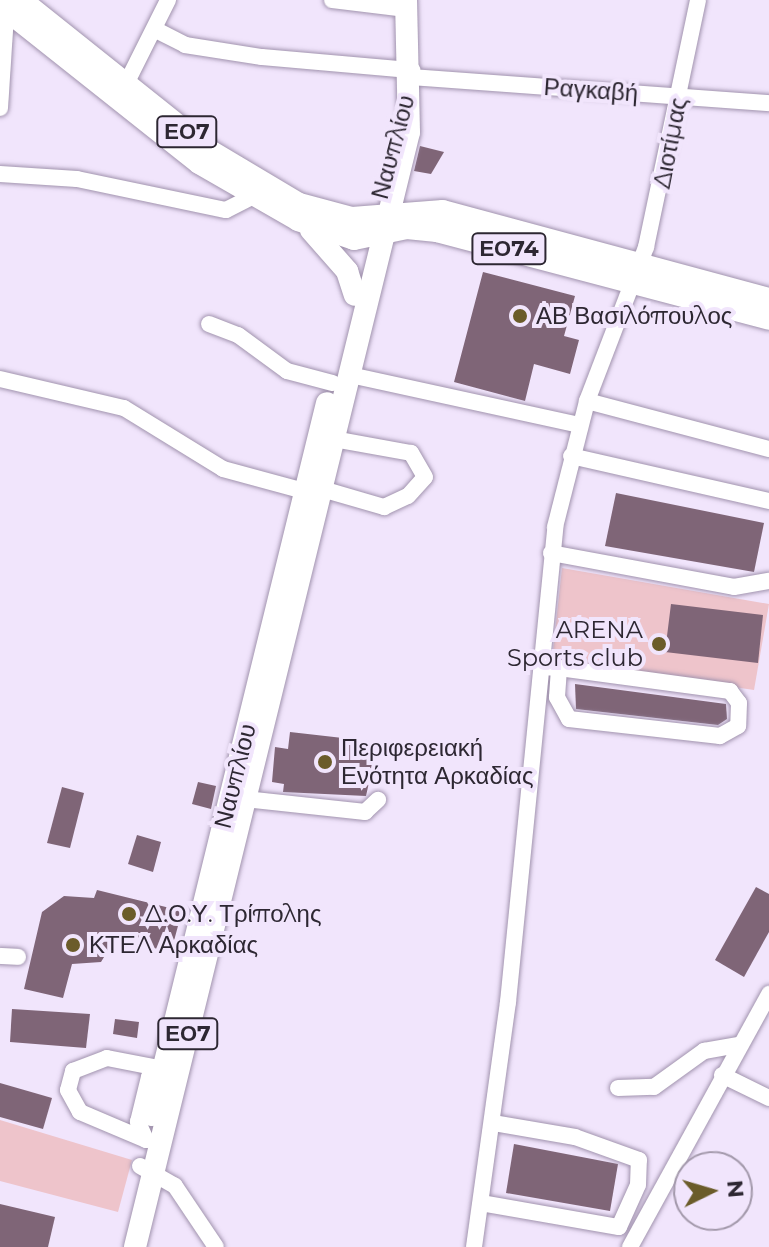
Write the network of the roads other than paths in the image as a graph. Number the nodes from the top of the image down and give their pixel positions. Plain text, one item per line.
1 (168, 0) edge
2 (332, 0) edge
3 (698, 0) edge
4 (406, 2) edge
5 (9, 4) edge
6 (156, 30) junction
7 (412, 73) junction
8 (127, 82) junction
9 (679, 97) junction
10 (769, 103) edge
11 (0, 108) edge
12 (404, 156) junction
13 (0, 174) edge
14 (251, 197) junction
15 (443, 211) junction
16 (298, 220) junction
17 (380, 224) junction
18 (637, 274) junction
19 (355, 295) junction
20 (769, 299) edge
21 (769, 319) edge
22 (209, 324) dead end
23 (0, 379) edge
24 (341, 379) junction
25 (587, 401) junction
26 (580, 425) junction
27 (334, 439) junction
28 (769, 449) edge
29 (571, 456) junction
30 (313, 490) junction
31 (769, 501) edge
32 (551, 553) junction
33 (769, 581) edge
34 (542, 667) junction
35 (559, 668) junction
36 (245, 799) junction
37 (378, 800) dead end
38 (0, 956) edge
39 (18, 957) dead end
40 (769, 994) edge
41 (738, 1045) junction
42 (163, 1069) junction
43 (722, 1075) junction
44 (618, 1088) dead end
45 (769, 1098) edge
46 (494, 1123) junction
47 (146, 1140) junction
48 (147, 1168) junction
49 (481, 1203) junction
50 (119, 1247) edge
51 (135, 1247) edge
52 (216, 1247) edge
53 (474, 1247) edge
54 (630, 1247) edge

1 - 6 street
2 - 4 street
3 - 9 street, Διοτίμας
4 - 7 main road
5 - 8 main road, ΕΟ7
5 - 11 street
5 - 14 main road, ΕΟ7
6 - 7 street, Ραγκαβή
6 - 8 street
7 - 9 street, Ραγκαβή
7 - 12 main road, Ναυπλίου
7 - 17 main road, Ναυπλίου
8 - 17 main road, ΕΟ7
9 - 10 street, Ραγκαβή
9 - 18 street, Διοτίμας
12 - 15 main road
12 - 17 main road, Ναυπλίου
13 - 14 street
14 - 16 main road, ΕΟ7
15 - 17 main road, ΕΟ74
15 - 18 main road, ΕΟ74
16 - 17 main road, ΕΟ7
16 - 19 main road, ΕΟ7
17 - 18 main road, ΕΟ74
17 - 19 main road, Ναυπλίου / ΕΟ7
17 - 24 main road, Ναυπλίου / ΕΟ7
18 - 20 main road, ΕΟ74
18 - 21 main road, ΕΟ74
18 - 25 street, Διοτίμας
19 - 24 main road, Ναυπλίου / ΕΟ7
22 - 24 street
23 - 30 street
24 - 26 street
24 - 27 main road, Ναυπλίου / ΕΟ7
24 - 30 main road, Ναυπλίου / ΕΟ7
25 - 26 street, Διοτίμας
25 - 28 street
26 - 29 street, Διοτίμας
27 - 30 main road, Ναυπλίου / ΕΟ7
27 - 30 street
29 - 31 street
29 - 32 street, Διοτίμας
30 - 36 main road, Ναυπλίου / ΕΟ7
30 - 42 main road, Ναυπλίου / ΕΟ7
32 - 33 street
32 - 34 street, Διοτίμας
34 - 35 street
34 - 46 street, Διοτίμας
35 - 35 street
36 - 37 street
36 - 48 main road, Ναυπλίου / ΕΟ7
38 - 39 street
40 - 41 street
41 - 43 street
41 - 44 street
42 - 47 main road, Ναυπλίου / ΕΟ7
42 - 47 street
43 - 45 street
43 - 54 street
46 - 49 street, Διοτίμας
46 - 49 street
47 - 48 main road, Ναυπλίου / ΕΟ7
48 - 50 main road, Ναυπλίου / ΕΟ7
48 - 51 main road, Ναυπλίου / ΕΟ7
48 - 52 street
49 - 53 street, Διοτίμας

